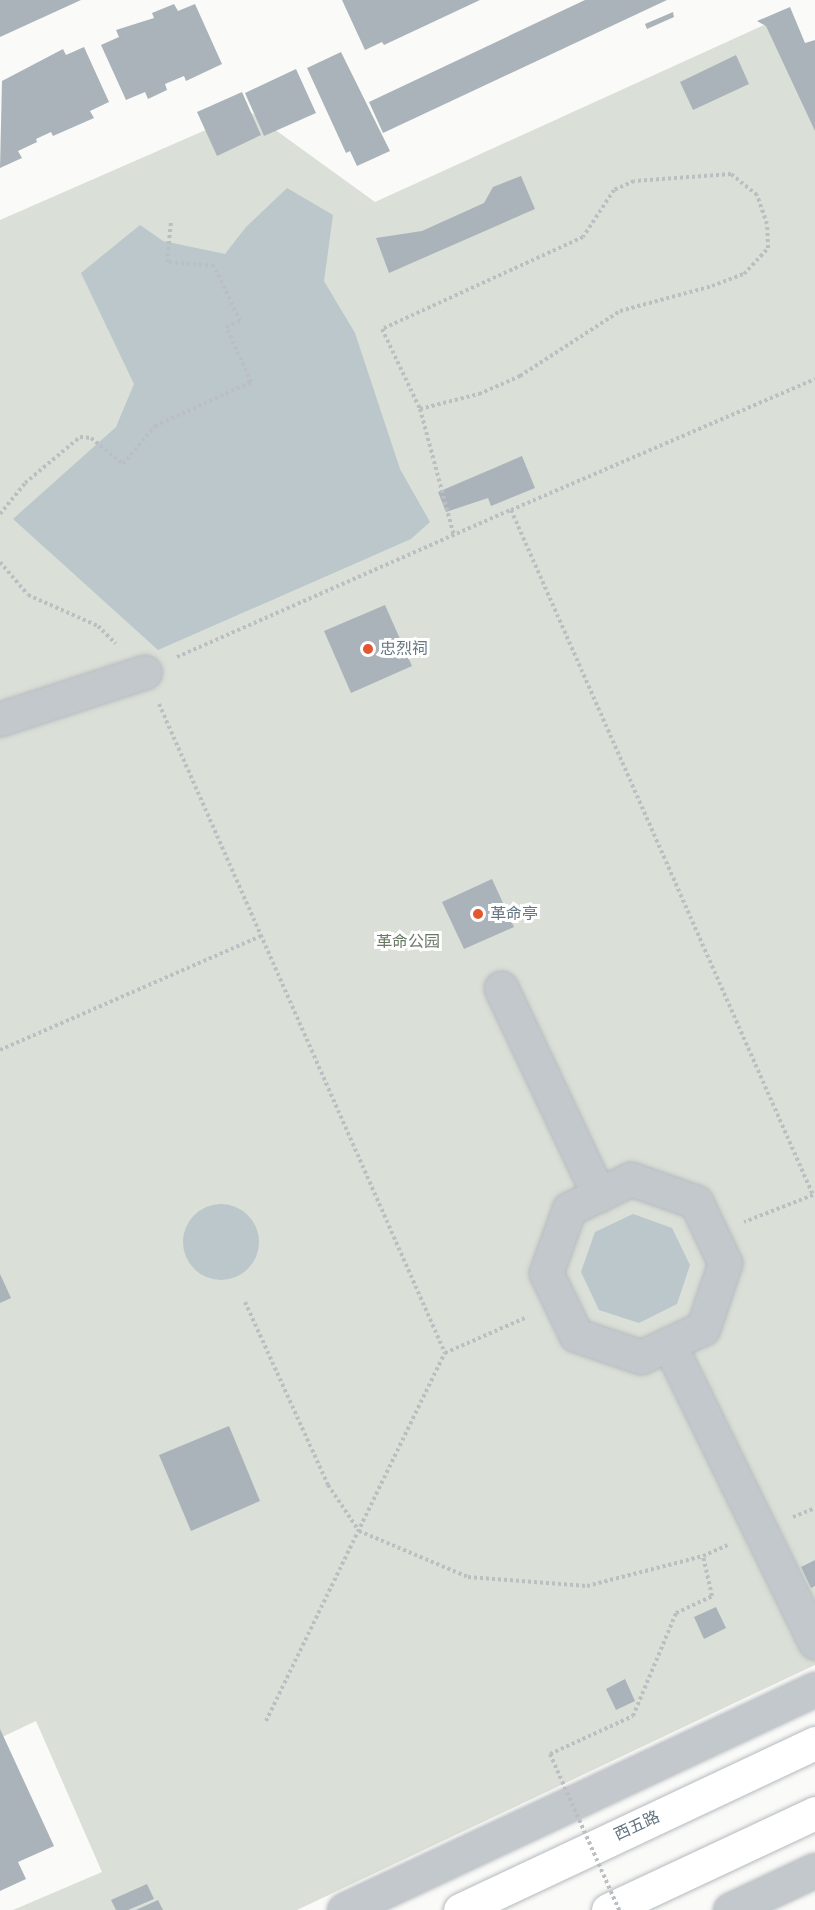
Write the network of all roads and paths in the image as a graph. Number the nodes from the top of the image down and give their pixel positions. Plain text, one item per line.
1 (171, 221) dead end
2 (815, 379) edge
3 (420, 410) junction
4 (511, 510) junction
5 (0, 514) edge
6 (454, 536) junction
7 (0, 562) edge
8 (145, 672) junction
9 (0, 719) edge
10 (261, 936) junction
11 (501, 988) dead end
12 (0, 1050) edge
13 (599, 1195) junction
14 (814, 1195) edge
15 (711, 1234) junction
16 (245, 1302) dead end
17 (560, 1302) junction
18 (669, 1344) junction
19 (445, 1353) junction
20 (815, 1508) edge
21 (762, 1530) junction
22 (359, 1531) junction
23 (703, 1556) junction
24 (815, 1642) edge
25 (815, 1689) edge
26 (266, 1721) dead end
27 (815, 1743) edge
28 (815, 1814) edge
29 (815, 1870) edge
30 (344, 1910) edge
31 (460, 1910) edge
32 (608, 1910) edge
33 (619, 1910) edge
34 (730, 1910) edge

1 - 5 path
2 - 4 path
3 - 3 path
3 - 6 path
4 - 6 path
4 - 14 path
6 - 8 path
7 - 8 path
8 - 9 street
8 - 10 path
10 - 12 path
10 - 19 path
11 - 13 street
13 - 15 street
13 - 17 street
14 - 15 path
15 - 18 street
16 - 22 path
17 - 18 street
17 - 19 path
18 - 21 street
19 - 22 path
20 - 21 path
21 - 23 path
21 - 24 street
22 - 23 path
22 - 26 path
23 - 33 path, bridge
25 - 30 street
27 - 31 main road, 西五路
28 - 32 main road
29 - 34 street

